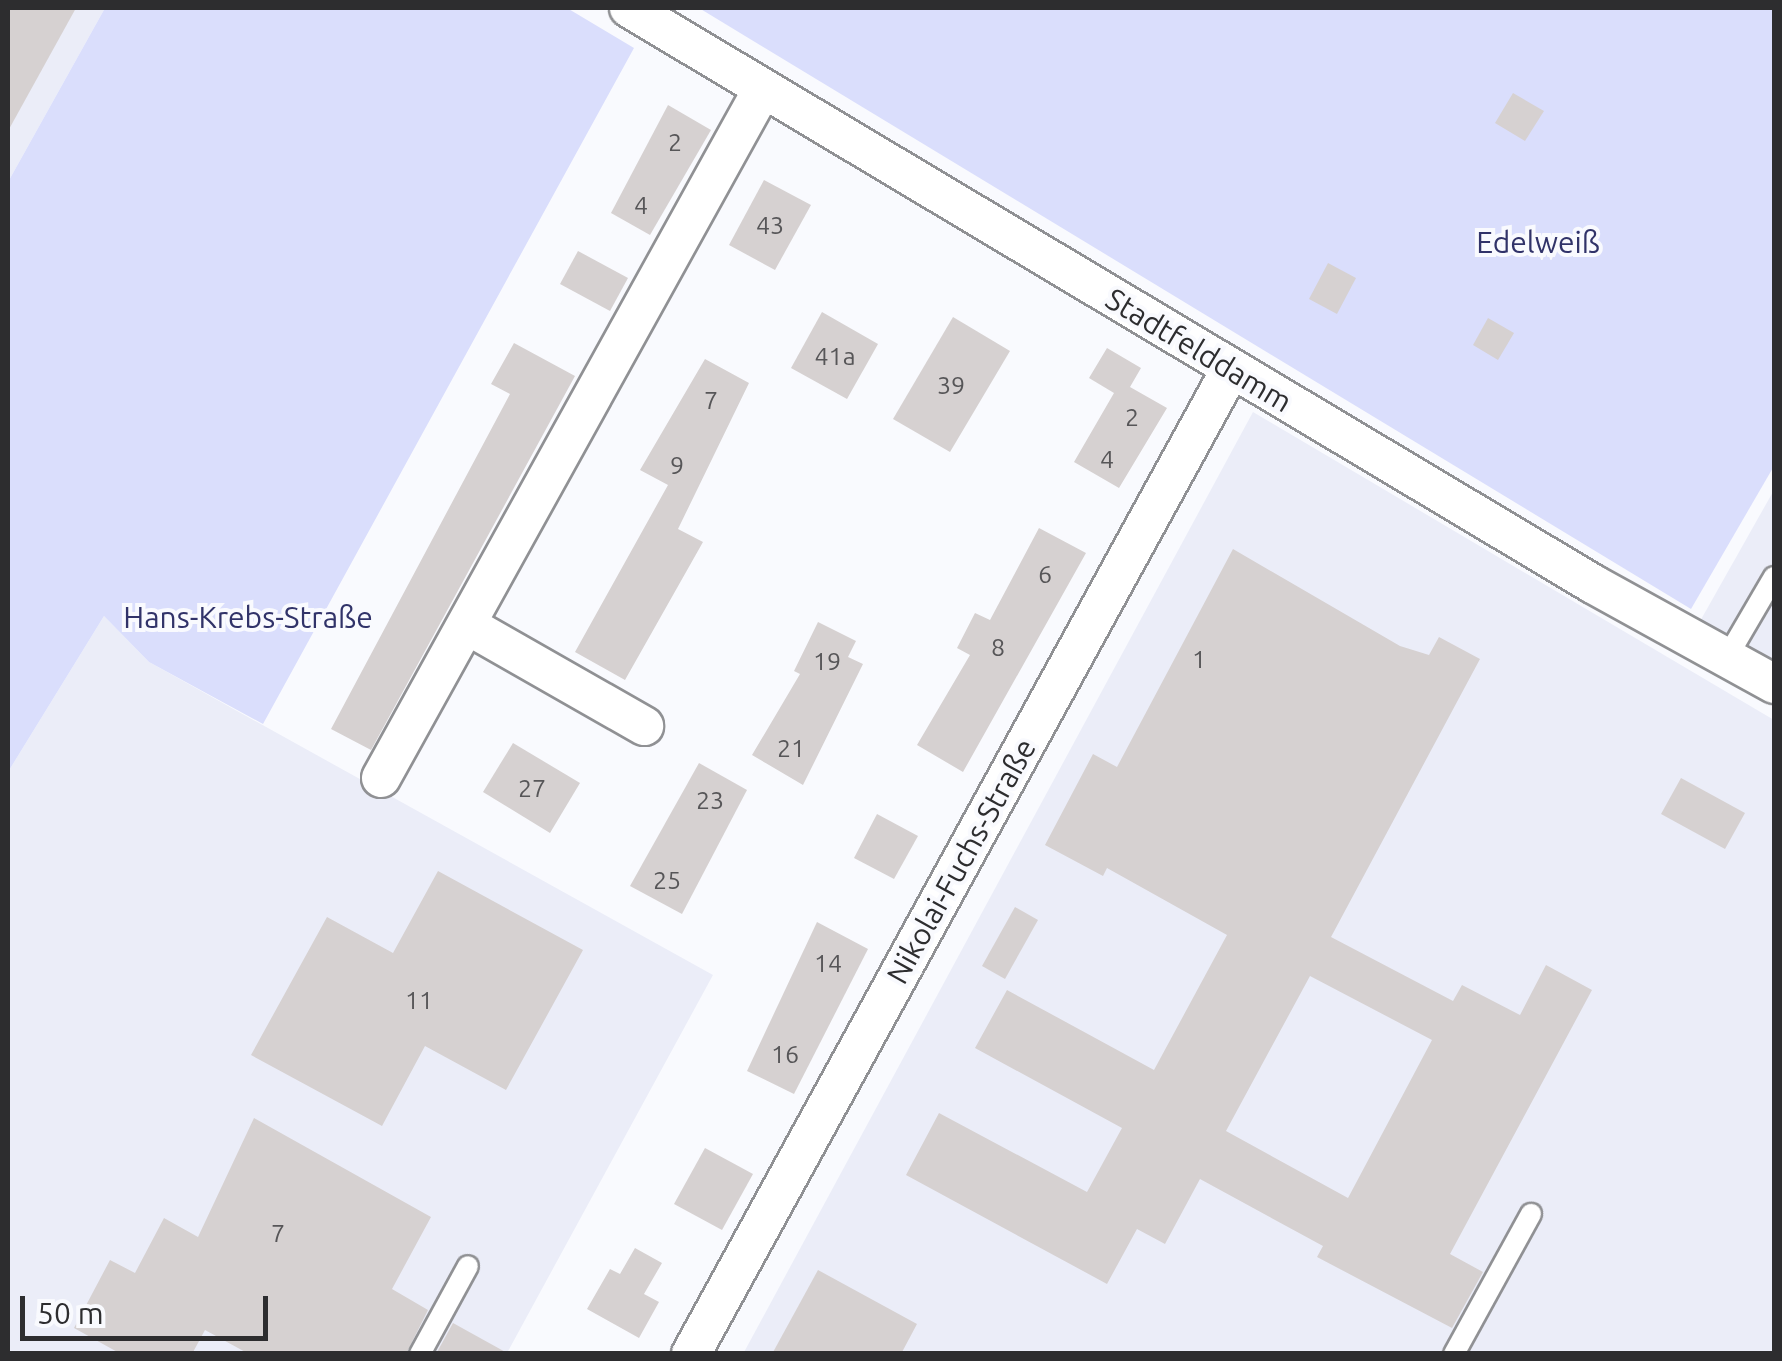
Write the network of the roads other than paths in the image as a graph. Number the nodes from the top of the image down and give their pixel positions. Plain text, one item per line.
1 (628, 8) edge
2 (762, 90) junction
3 (1231, 370) junction
4 (1774, 577) edge
5 (467, 626) junction
6 (1726, 658) junction
7 (1774, 684) edge
8 (644, 726) dead end
9 (381, 778) dead end
10 (1531, 1214) dead end
11 (468, 1266) dead end
12 (420, 1354) edge
13 (691, 1354) edge
14 (1454, 1354) edge

1 - 2 street, Stadtfelddamm
2 - 3 street, Stadtfelddamm
2 - 5 street
3 - 6 street, Stadtfelddamm
3 - 13 street, Nikolai-Fuchs-Straße
4 - 6 lane
5 - 8 street
5 - 9 street
6 - 7 street, Stadtfelddamm
10 - 14 lane
11 - 12 lane

